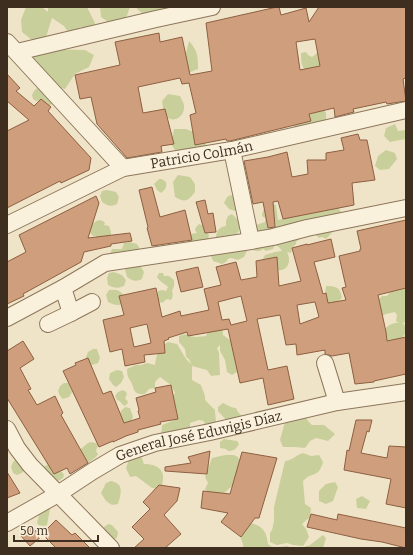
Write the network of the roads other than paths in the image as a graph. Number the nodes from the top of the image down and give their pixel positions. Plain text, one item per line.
1 (208, 7) edge
2 (12, 47) edge
3 (406, 110) edge
4 (232, 150) junction
5 (123, 168) junction
6 (406, 208) edge
7 (7, 225) edge
8 (251, 241) junction
9 (63, 288) junction
10 (92, 302) dead end
11 (71, 313) junction
12 (7, 318) edge
13 (48, 324) dead end
14 (325, 363) dead end
15 (406, 392) edge
16 (337, 402) junction
17 (7, 429) edge
18 (58, 494) junction
19 (7, 523) edge
20 (111, 548) edge

1 - 2 street
2 - 5 street
3 - 4 street, Patricio Colmán
4 - 5 street, Patricio Colmán
4 - 8 street
5 - 7 street, Patricio Colmán
6 - 8 street
8 - 9 street
9 - 11 street
9 - 12 street
10 - 11 street
11 - 13 street
14 - 16 street
15 - 16 street, General José Eduvigis Díaz
16 - 18 street, General José Eduvigis Díaz
17 - 18 street
18 - 19 street, General José Eduvigis Díaz
18 - 20 street

